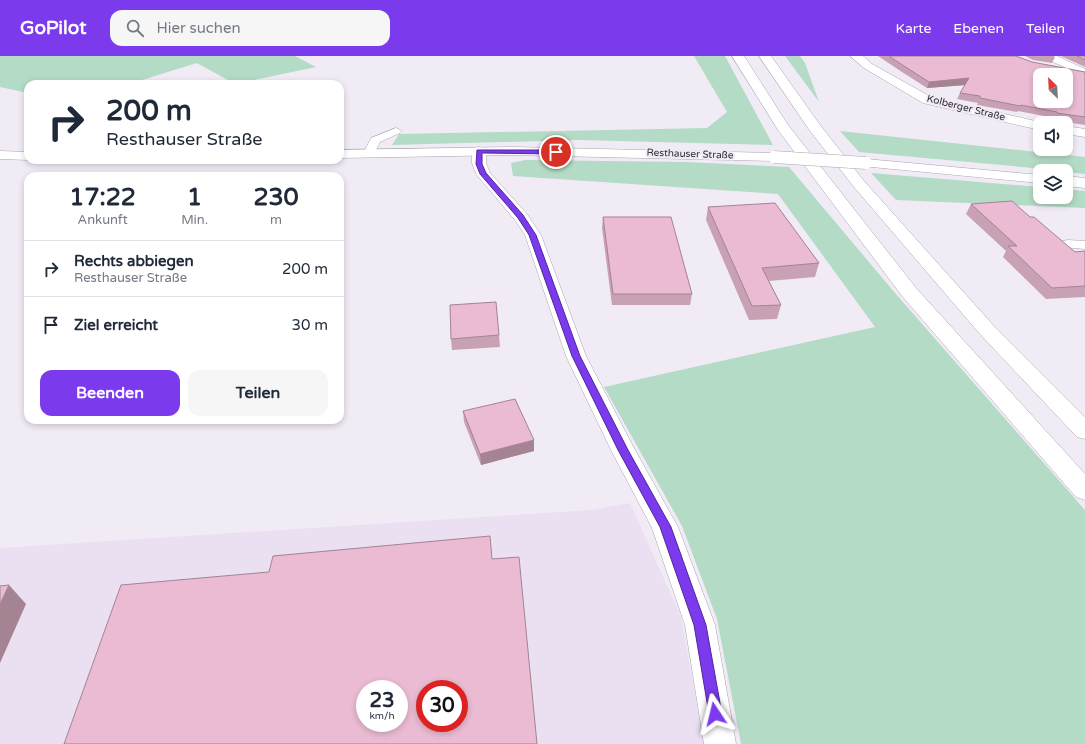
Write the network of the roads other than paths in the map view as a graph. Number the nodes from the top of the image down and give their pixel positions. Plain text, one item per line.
1 (738, 56) edge
2 (765, 56) edge
3 (856, 56) edge
4 (1051, 56) edge
5 (1073, 72) edge
6 (1085, 74) edge
7 (1033, 124) edge
8 (396, 131) dead end
9 (1073, 131) edge
10 (1085, 133) edge
11 (479, 152) junction
12 (344, 154) edge
13 (369, 154) junction
14 (0, 155) edge
15 (24, 156) edge
16 (1033, 178) edge
17 (1073, 182) edge
18 (1085, 183) edge
19 (1068, 244) edge
20 (1085, 244) edge
21 (1085, 431) edge
22 (1085, 490) edge
23 (720, 744) edge

1 - 22 main road
2 - 21 main road
3 - 7 main road, Kolberger Straße
4 - 6 lane
5 - 6 main road
8 - 13 lane
9 - 10 main road
11 - 13 main road, Resthauser Straße
11 - 16 main road, Resthauser Straße, bridge
11 - 23 main road
12 - 13 main road, Resthauser Straße
14 - 15 main road
17 - 18 main road
19 - 20 lane

